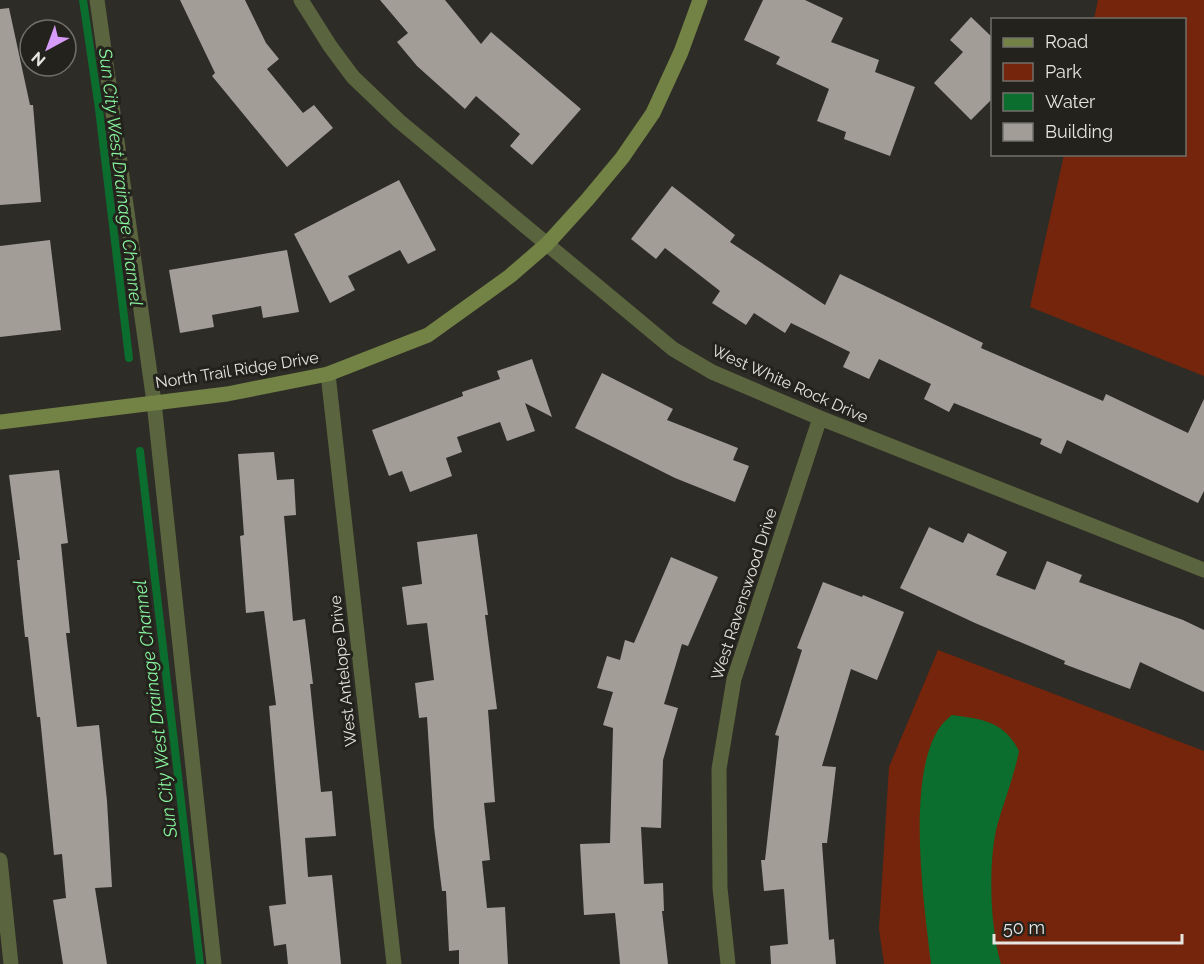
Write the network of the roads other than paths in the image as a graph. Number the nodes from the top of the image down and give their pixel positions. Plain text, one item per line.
1 (98, 0) edge
2 (301, 0) edge
3 (700, 0) edge
4 (547, 244) junction
5 (328, 374) junction
6 (150, 403) junction
7 (820, 418) junction
8 (0, 422) edge
9 (1204, 570) edge
10 (0, 860) edge
11 (11, 964) edge
12 (214, 964) edge
13 (394, 964) edge
14 (728, 964) edge

1 - 6 street
2 - 4 street, West White Rock Drive
3 - 4 street, North Trail Ridge Drive
4 - 5 street, North Trail Ridge Drive
4 - 7 street, West White Rock Drive
5 - 6 street, North Trail Ridge Drive
5 - 13 street, West Antelope Drive
6 - 8 street, North Trail Ridge Drive
6 - 12 street
7 - 9 street, West White Rock Drive
7 - 14 street, West Ravenswood Drive
10 - 11 street

